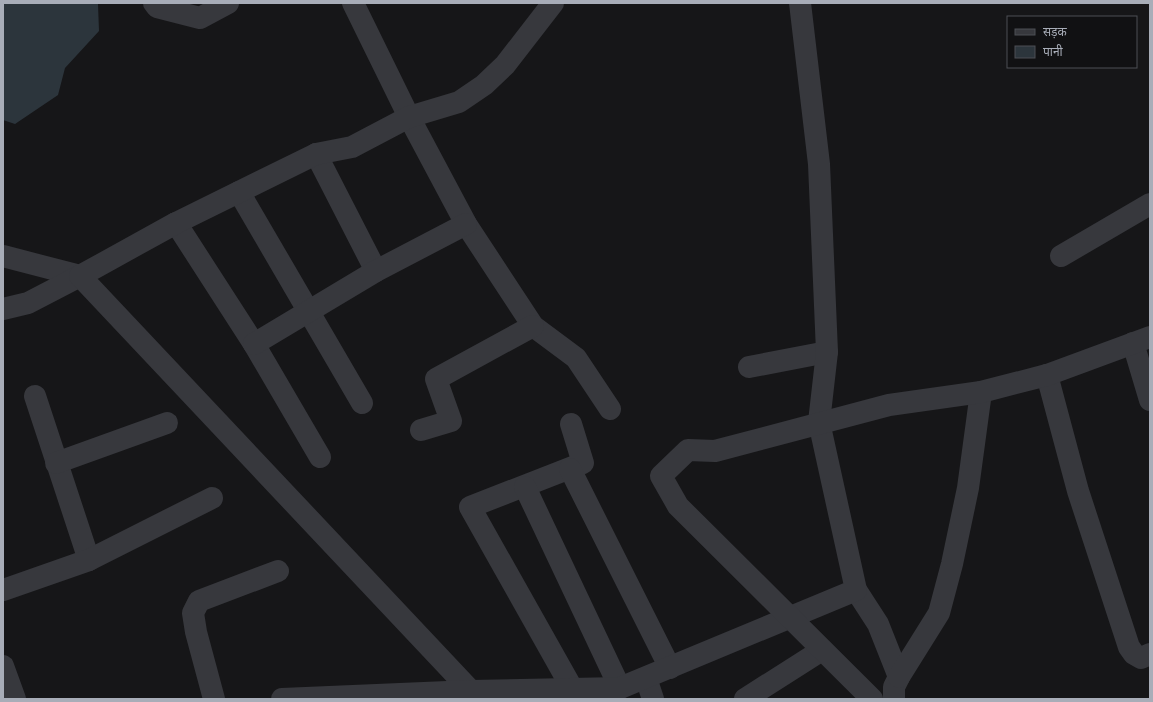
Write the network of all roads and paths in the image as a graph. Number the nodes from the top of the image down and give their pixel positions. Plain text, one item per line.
1 (154, 3) edge
2 (228, 3) edge
3 (353, 3) edge
4 (553, 3) edge
5 (800, 3) edge
6 (410, 117) junction
7 (316, 154) junction
8 (239, 192) junction
9 (1150, 204) edge
10 (176, 222) junction
11 (466, 224) junction
12 (3, 256) edge
13 (1062, 256) dead end
14 (376, 271) junction
15 (80, 276) junction
16 (3, 309) edge
17 (307, 311) junction
18 (534, 326) junction
19 (1141, 340) edge
20 (254, 344) junction
21 (827, 352) junction
22 (749, 367) dead end
23 (1047, 375) junction
24 (981, 392) junction
25 (35, 396) dead end
26 (1150, 400) edge
27 (362, 403) dead end
28 (610, 409) dead end
29 (819, 422) junction
30 (167, 423) dead end
31 (571, 424) dead end
32 (421, 430) dead end
33 (320, 457) dead end
34 (56, 463) junction
35 (570, 469) junction
36 (525, 487) junction
37 (212, 498) dead end
38 (89, 560) junction
39 (278, 571) dead end
40 (3, 590) edge
41 (856, 590) junction
42 (789, 618) junction
43 (822, 650) junction
44 (1150, 654) edge
45 (3, 666) edge
46 (670, 668) junction
47 (899, 677) junction
48 (646, 678) junction
49 (620, 688) junction
50 (574, 690) junction
51 (473, 695) edge
52 (15, 699) edge
53 (214, 699) edge
54 (282, 699) edge
55 (653, 699) edge
56 (745, 699) edge
57 (872, 699) edge
58 (894, 699) edge

1 - 2 street
3 - 6 street
4 - 6 street
5 - 21 street
6 - 7 street
6 - 11 street
7 - 8 street
7 - 14 street
8 - 10 street
8 - 17 street
9 - 13 street
10 - 15 street
10 - 20 street
11 - 14 street
11 - 18 street
12 - 15 street
14 - 17 street
15 - 16 street
15 - 51 street
17 - 20 street
17 - 27 street
18 - 28 street
18 - 32 street
19 - 23 street
19 - 26 street
20 - 33 street
21 - 22 street
21 - 29 street
23 - 24 street
23 - 44 street
24 - 29 street
24 - 47 street
25 - 34 street
29 - 41 street
29 - 42 street
30 - 34 street
31 - 35 street
34 - 38 street
35 - 36 street
35 - 46 street
36 - 49 street
36 - 50 street
37 - 38 street
38 - 40 street
39 - 53 street
41 - 42 street
41 - 47 street
42 - 43 street
42 - 46 street
43 - 56 street
43 - 57 street
45 - 52 street
46 - 48 street
47 - 58 street
48 - 49 street
48 - 55 street
49 - 50 street
50 - 51 street
51 - 54 street

